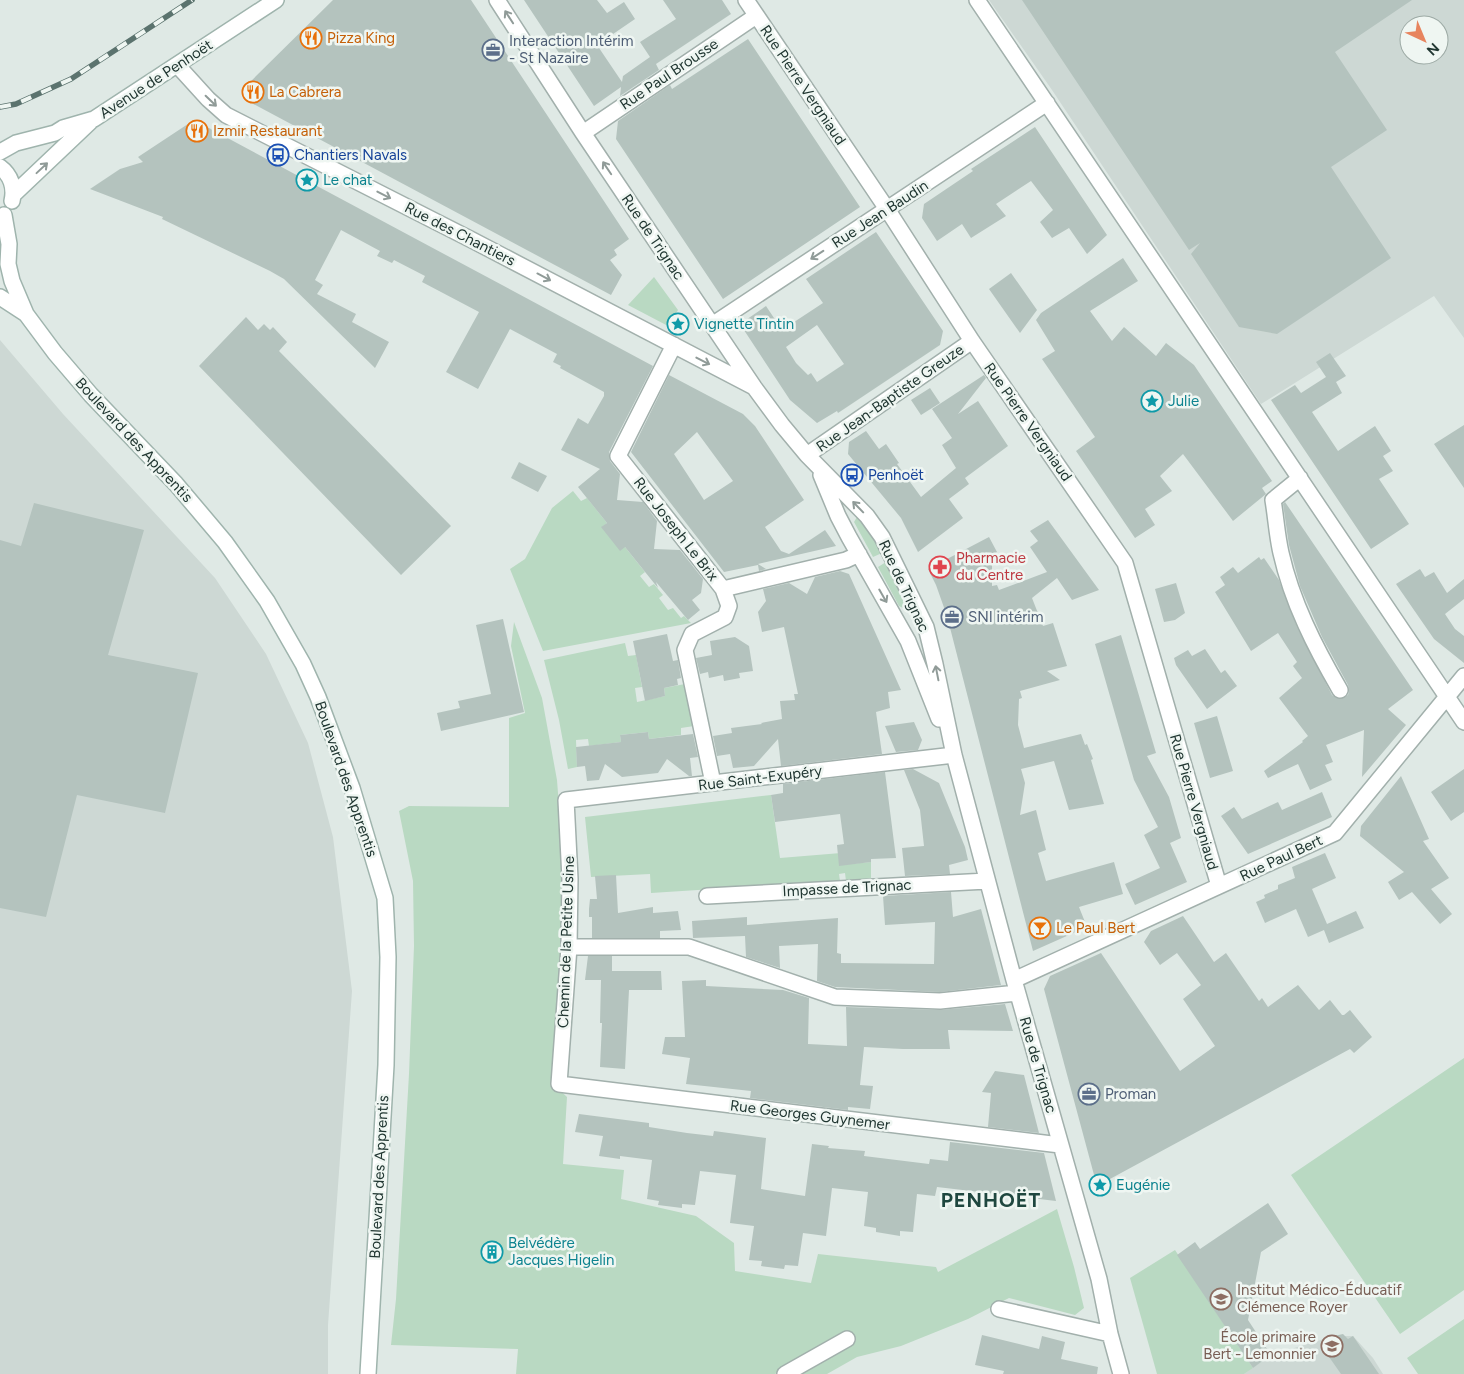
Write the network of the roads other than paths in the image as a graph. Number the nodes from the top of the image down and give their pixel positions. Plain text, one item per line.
1 (276, 0) edge
2 (497, 0) edge
3 (746, 0) edge
4 (977, 0) edge
5 (756, 16) junction
6 (178, 66) junction
7 (1047, 103) junction
8 (94, 119) junction
9 (583, 133) junction
10 (0, 152) edge
11 (0, 167) edge
12 (13, 195) junction
13 (887, 209) junction
14 (2, 216) edge
15 (0, 297) edge
16 (26, 314) junction
17 (712, 325) junction
18 (972, 341) junction
19 (674, 345) junction
20 (754, 387) junction
21 (807, 455) junction
22 (818, 468) junction
23 (1300, 478) junction
24 (859, 554) junction
25 (723, 589) junction
26 (1464, 676) edge
27 (1340, 690) dead end
28 (1446, 696) junction
29 (1464, 722) edge
30 (954, 755) junction
31 (712, 783) junction
32 (566, 800) joint
33 (987, 880) junction
34 (1219, 886) junction
35 (707, 896) dead end
36 (569, 947) junction
37 (1015, 987) junction
38 (559, 1084) joint
39 (1060, 1145) junction
40 (999, 1309) dead end
41 (1110, 1334) junction
42 (847, 1339) dead end
43 (368, 1374) edge
44 (784, 1374) edge
45 (1121, 1374) edge

1 - 6 street, Avenue de Penhoët
9 -> 2 street, Rue de Trignac
3 - 5 street, Rue Pierre Vergniaud
4 - 7 street
5 - 9 street, Rue Paul Brousse
5 - 13 street, Rue Pierre Vergniaud
6 - 8 street, Avenue de Penhoët
6 -> 19 street, Rue des Chantiers
7 - 13 street, Rue Jean Baudin
7 - 23 street
8 - 10 street, Avenue de Penhoët
12 -> 8 street
17 -> 9 street, Rue de Trignac
11 - 12 street
12 - 14 street
13 -> 17 street, Rue Jean Baudin
13 - 18 street, Rue Pierre Vergniaud
14 - 16 street
15 - 16 street, Boulevard des Apprentis
16 - 43 street, Boulevard des Apprentis
17 - 20 street, Rue de Trignac
18 - 21 street, Rue Jean-Baptiste Greuze
18 - 34 street, Rue Pierre Vergniaud
19 -> 20 street, Rue des Chantiers
19 - 25 street, Rue Joseph Le Brix
20 - 21 street, Rue de Trignac
21 - 22 street, Rue de Trignac
22 - 24 street, Rue de Trignac
30 -> 22 street, Rue de Trignac
23 - 27 street
23 - 28 street
24 - 25 street, Rue Joseph Le Brix
24 -> 30 street, Rue de Trignac
25 - 31 street
26 - 28 street, Rue Paul Bert
28 - 29 street
28 - 34 street, Rue Paul Bert
30 - 31 street, Rue Saint-Exupéry
30 - 33 street, Rue de Trignac
31 - 32 street, Rue Saint-Exupéry
32 - 36 street, Chemin de la Petite Usine
33 - 35 street, Impasse de Trignac
33 - 37 street, Rue de Trignac
34 - 37 street, Rue Paul Bert
36 - 37 street, Rue Paul Bert
36 - 38 street, Chemin de la Petite Usine
37 - 39 street, Rue de Trignac
38 - 39 street, Rue Georges Guynemer
39 - 41 street, Rue de Trignac
40 - 41 street
41 - 45 street, Rue de Trignac
42 - 44 street

